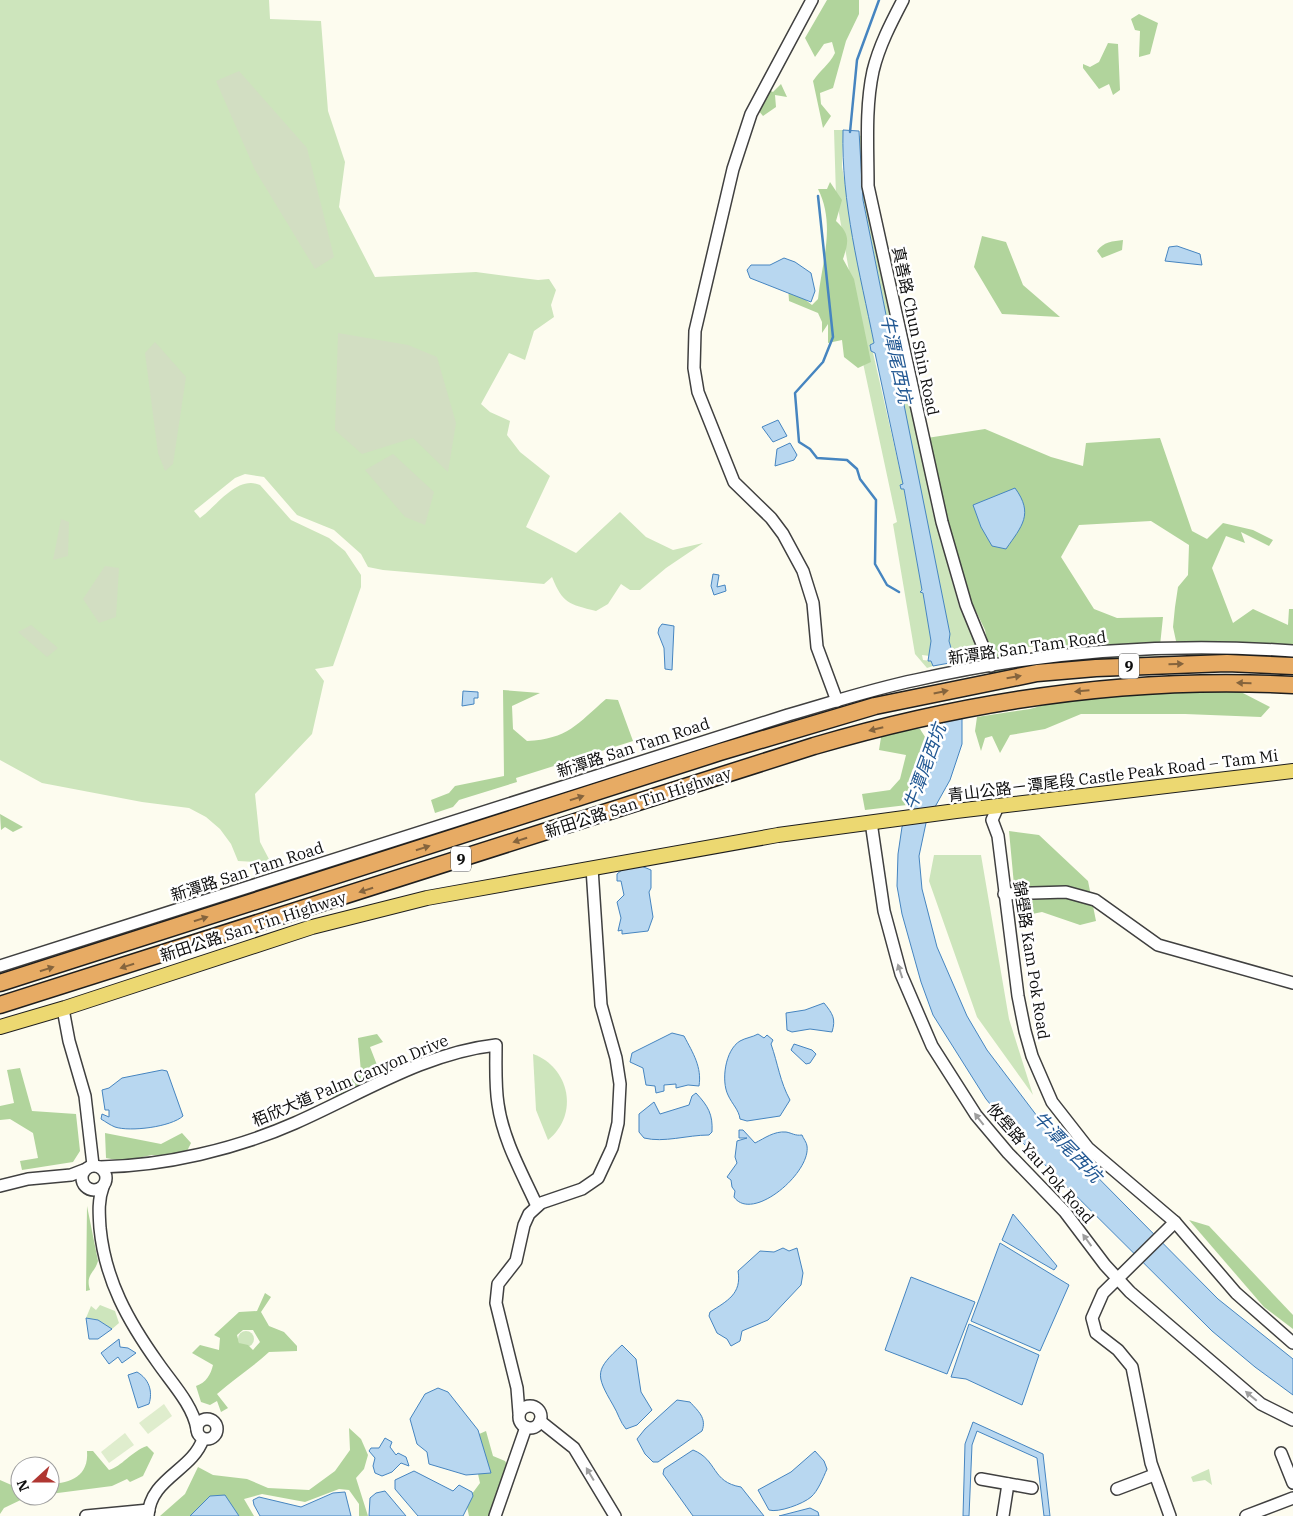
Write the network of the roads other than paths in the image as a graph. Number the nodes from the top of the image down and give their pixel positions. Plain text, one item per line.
1 (812, 0) edge
2 (903, 0) edge
3 (1293, 651) edge
4 (991, 666) junction
5 (1293, 666) edge
6 (965, 678) junction
7 (1293, 685) edge
8 (837, 701) junction
9 (1293, 771) edge
10 (996, 810) junction
11 (872, 822) junction
12 (592, 868) junction
13 (1004, 894) junction
14 (0, 966) edge
15 (0, 983) edge
16 (1293, 983) edge
17 (0, 1006) edge
18 (60, 1009) junction
19 (0, 1027) edge
20 (93, 1167) junction
21 (129, 1167) junction
22 (66, 1175) junction
23 (104, 1185) junction
24 (0, 1186) edge
25 (85, 1186) junction
26 (537, 1206) junction
27 (99, 1219) junction
28 (1171, 1225) junction
29 (1117, 1278) junction
30 (1293, 1343) edge
31 (174, 1385) junction
32 (524, 1410) junction
33 (210, 1420) junction
34 (1293, 1420) edge
35 (540, 1421) junction
36 (526, 1427) junction
37 (200, 1434) junction
38 (1281, 1452) dead end
39 (1154, 1475) junction
40 (981, 1479) dead end
41 (1293, 1483) edge
42 (1008, 1484) junction
43 (1032, 1488) dead end
44 (1117, 1489) dead end
45 (1293, 1498) edge
46 (148, 1513) edge
47 (86, 1516) edge
48 (495, 1516) edge
49 (615, 1516) edge
50 (1003, 1516) edge
51 (1170, 1516) edge
52 (1246, 1516) edge

1 - 8 street
2 - 4 street, 真善路 Chun Shin Road
3 - 4 street, 新潭路 San Tam Road
4 - 6 street, 新潭路 San Tam Road
6 -> 5 highway, 新田公路 San Tin Highway / 9
6 - 8 street, 新潭路 San Tam Road
15 -> 6 highway, 新田公路 San Tin Highway / 9
7 -> 17 highway, 新田公路 San Tin Highway / 9
8 - 14 street, 新潭路 San Tam Road
9 - 10 main road, 青山公路－潭尾段 Castle Peak Road – Tam Mi
10 - 11 main road, 青山公路－潭尾段 Castle Peak Road – Tam Mi
10 - 13 street, 錦壆路 Kam Pok Road
11 - 12 main road, 青山公路－潭尾段 Castle Peak Road – Tam Mi
29 -> 11 street, 攸壆路 Yau Pok Road
12 - 18 main road, 青山公路－潭尾段 Castle Peak Road – Tam Mi
12 - 26 street
13 - 16 street
13 - 28 street, 錦壆路 Kam Pok Road
18 - 19 main road, 青山公路－潭尾段 Castle Peak Road – Tam Mi
18 - 20 street
20 - 21 street, 栢欣大道 Palm Canyon Drive
20 - 22 street, 栢欣大道 Palm Canyon Drive
20 - 23 street
20 - 25 street
21 - 23 street, 栢欣大道 Palm Canyon Drive
21 - 26 street, 栢欣大道 Palm Canyon Drive
22 - 24 street, 栢欣大道 Palm Canyon Drive
22 - 25 street
23 - 25 street
23 - 27 street
25 - 27 street
26 - 32 street
27 - 31 street
28 - 29 street
28 - 30 street, 錦壆路 Kam Pok Road
34 -> 29 street, 攸壆路 Yau Pok Road
29 - 39 street
31 - 33 street
31 - 37 street
32 - 35 street
32 - 36 street
33 - 37 street
33 - 37 street
35 - 36 street
49 -> 35 street
36 - 48 street
37 - 46 street
38 - 41 street
39 - 44 street
39 - 51 street
40 - 42 street
42 - 43 street
42 - 50 street
45 - 52 street
46 - 47 street

